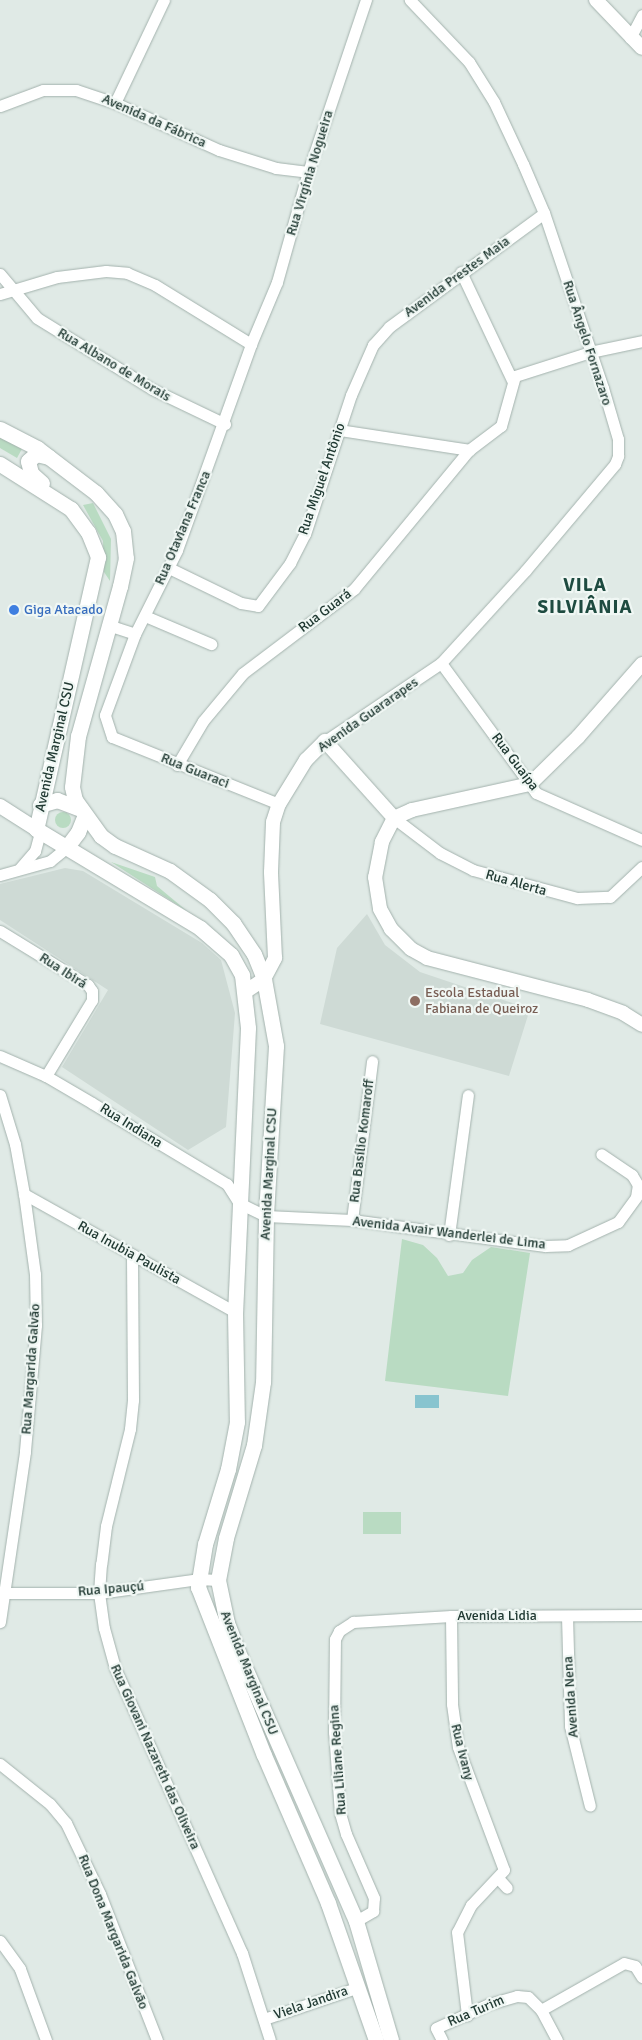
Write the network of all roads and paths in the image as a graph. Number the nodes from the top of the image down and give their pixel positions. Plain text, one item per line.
1 (164, 0) edge
2 (366, 0) edge
3 (410, 0) edge
4 (596, 0) edge
5 (642, 15) edge
6 (630, 38) junction
7 (642, 48) edge
8 (115, 103) junction
9 (0, 106) edge
10 (308, 172) junction
11 (544, 213) junction
12 (461, 272) junction
13 (0, 274) edge
14 (14, 290) junction
15 (0, 294) edge
16 (642, 341) edge
17 (251, 344) junction
18 (373, 345) joint
19 (590, 352) junction
20 (515, 377) junction
21 (225, 424) junction
22 (0, 429) edge
23 (339, 430) junction
24 (469, 450) junction
25 (50, 458) junction
26 (0, 464) edge
27 (58, 498) junction
28 (168, 568) junction
29 (145, 616) junction
30 (111, 626) junction
31 (135, 634) junction
32 (211, 644) dead end
33 (441, 664) junction
34 (639, 673) edge
35 (112, 737) joint
36 (326, 741) junction
37 (177, 765) junction
38 (530, 784) junction
39 (279, 804) junction
40 (0, 806) edge
41 (40, 806) junction
42 (83, 812) junction
43 (394, 818) junction
44 (38, 830) junction
45 (642, 840) edge
46 (66, 848) junction
47 (642, 867) edge
48 (20, 868) junction
49 (0, 874) edge
50 (0, 931) edge
51 (264, 978) junction
52 (245, 992) junction
53 (642, 1026) edge
54 (0, 1056) edge
55 (372, 1061) dead end
56 (46, 1076) junction
57 (0, 1095) edge
58 (468, 1095) dead end
59 (600, 1154) dead end
60 (24, 1194) junction
61 (638, 1206) edge
62 (252, 1209) junction
63 (352, 1220) junction
64 (449, 1234) junction
65 (132, 1256) junction
66 (235, 1312) junction
67 (198, 1579) junction
68 (218, 1580) junction
69 (4, 1593) junction
70 (99, 1593) junction
71 (642, 1615) edge
72 (451, 1616) junction
73 (567, 1616) junction
74 (0, 1619) edge
75 (353, 1622) joint
76 (0, 1764) edge
77 (590, 1806) dead end
78 (498, 1878) junction
79 (507, 1888) dead end
80 (356, 1921) junction
81 (0, 1941) edge
82 (642, 1978) edge
83 (359, 1987) junction
84 (541, 2010) junction
85 (467, 2015) junction
86 (264, 2019) junction
87 (46, 2040) edge
88 (157, 2040) edge
89 (270, 2040) edge
90 (376, 2040) edge
91 (391, 2040) edge
92 (442, 2040) edge
93 (557, 2040) edge

1 - 8 street
2 - 10 street, Rua Virgínia Nogueira
3 - 11 street, Rua Ângelo Fornazaro
4 - 6 street
5 - 6 street
6 - 7 street
8 - 9 street, Avenida da Fábrica
8 - 10 street, Avenida da Fábrica
10 - 17 street, Rua Virgínia Nogueira
11 - 12 street, Avenida Prestes Maia
11 - 19 street, Rua Ângelo Fornazaro
12 - 18 street, Avenida Prestes Maia
12 - 20 street
13 - 14 street, Rua Albano de Morais
14 - 15 street
14 - 17 street
14 - 21 street, Rua Albano de Morais
16 - 19 street
17 - 21 street, Rua Otaviana Franca
18 - 23 street, Rua Miguel Antônio
19 - 20 street
19 - 33 street, Rua Ângelo Fornazaro
20 - 24 street, Rua Guará
21 - 28 street, Rua Otaviana Franca
22 - 25 main road, Avenida Marginal CSU
23 - 24 street
23 - 28 street, Rua Miguel Antônio
24 - 37 street, Rua Guará
25 - 27 main road
25 - 30 main road, Avenida Marginal CSU
26 - 27 main road, Avenida Marginal CSU
27 - 41 main road, Avenida Marginal CSU
28 - 29 street, Rua Otaviana Franca
29 - 31 street, Rua Otaviana Franca
29 - 32 street
30 - 31 street
30 - 42 main road, Avenida Marginal CSU
31 - 35 street, Rua Otaviana Franca
33 - 36 street, Avenida Guararapes
33 - 38 street, Rua Guaípa
34 - 38 street
35 - 37 street, Rua Guaraci
36 - 39 street, Avenida Guararapes
36 - 43 street
37 - 39 street, Rua Guaraci
38 - 43 street
38 - 45 street, Rua Guaípa
39 - 51 street, Avenida Guararapes
40 - 44 street
41 - 42 main road
41 - 44 main road, Avenida Marginal CSU
42 - 46 main road
42 - 51 main road, Avenida Marginal CSU
43 - 47 street, Rua Alerta
43 - 53 street
44 - 46 main road, Avenida Marginal CSU
44 - 48 street
46 - 48 street
46 - 52 main road, Avenida Marginal CSU
48 - 49 street
50 - 56 street, Rua Ibirá
51 - 52 street, Avenida Guararapes
51 - 62 main road, Avenida Marginal CSU
52 - 62 main road, Avenida Marginal CSU
54 - 56 street, Rua Indiana
55 - 63 street, Rua Basílio Komaroff
56 - 62 street, Rua Indiana
57 - 60 street, Rua Margarida Galvão
58 - 64 street
59 - 61 street
60 - 65 street, Rua Inubia Paulista
60 - 69 street, Rua Margarida Galvão
61 - 64 street, Avenida Avair Wanderlei de Lima
62 - 63 street, Avenida Avair Wanderlei de Lima
62 - 66 main road, Avenida Marginal CSU
62 - 68 main road, Avenida Marginal CSU
63 - 64 street, Avenida Avair Wanderlei de Lima
65 - 66 street, Rua Inubia Paulista
65 - 70 street, Rua Giovani Nazareth das Oliveira
66 - 67 main road, Avenida Marginal CSU
67 - 68 street, Rua Ipauçú
67 - 70 street, Rua Ipauçú
67 - 83 main road, Avenida Marginal CSU
68 - 80 main road, Avenida Marginal CSU
69 - 70 street, Rua Ipauçú
69 - 74 street, Rua Margarida Galvão
70 - 86 street, Rua Giovani Nazareth das Oliveira
71 - 73 street, Avenida Lidia
72 - 73 street, Avenida Lidia
72 - 75 street, Avenida Lidia
72 - 78 street, Rua Ivany
73 - 77 street, Avenida Nena
75 - 80 street, Rua Liliane Regina
76 - 88 street, Rua Dona Margarida Galvão
78 - 79 street
78 - 85 street
80 - 91 main road, Avenida Marginal CSU
81 - 87 street
82 - 84 street
83 - 86 street, Viela Jandira
83 - 90 main road, Avenida Marginal CSU
84 - 85 street, Rua Turim
84 - 93 street
85 - 92 street, Rua Turim
86 - 89 street, Rua Giovani Nazareth das Oliveira

